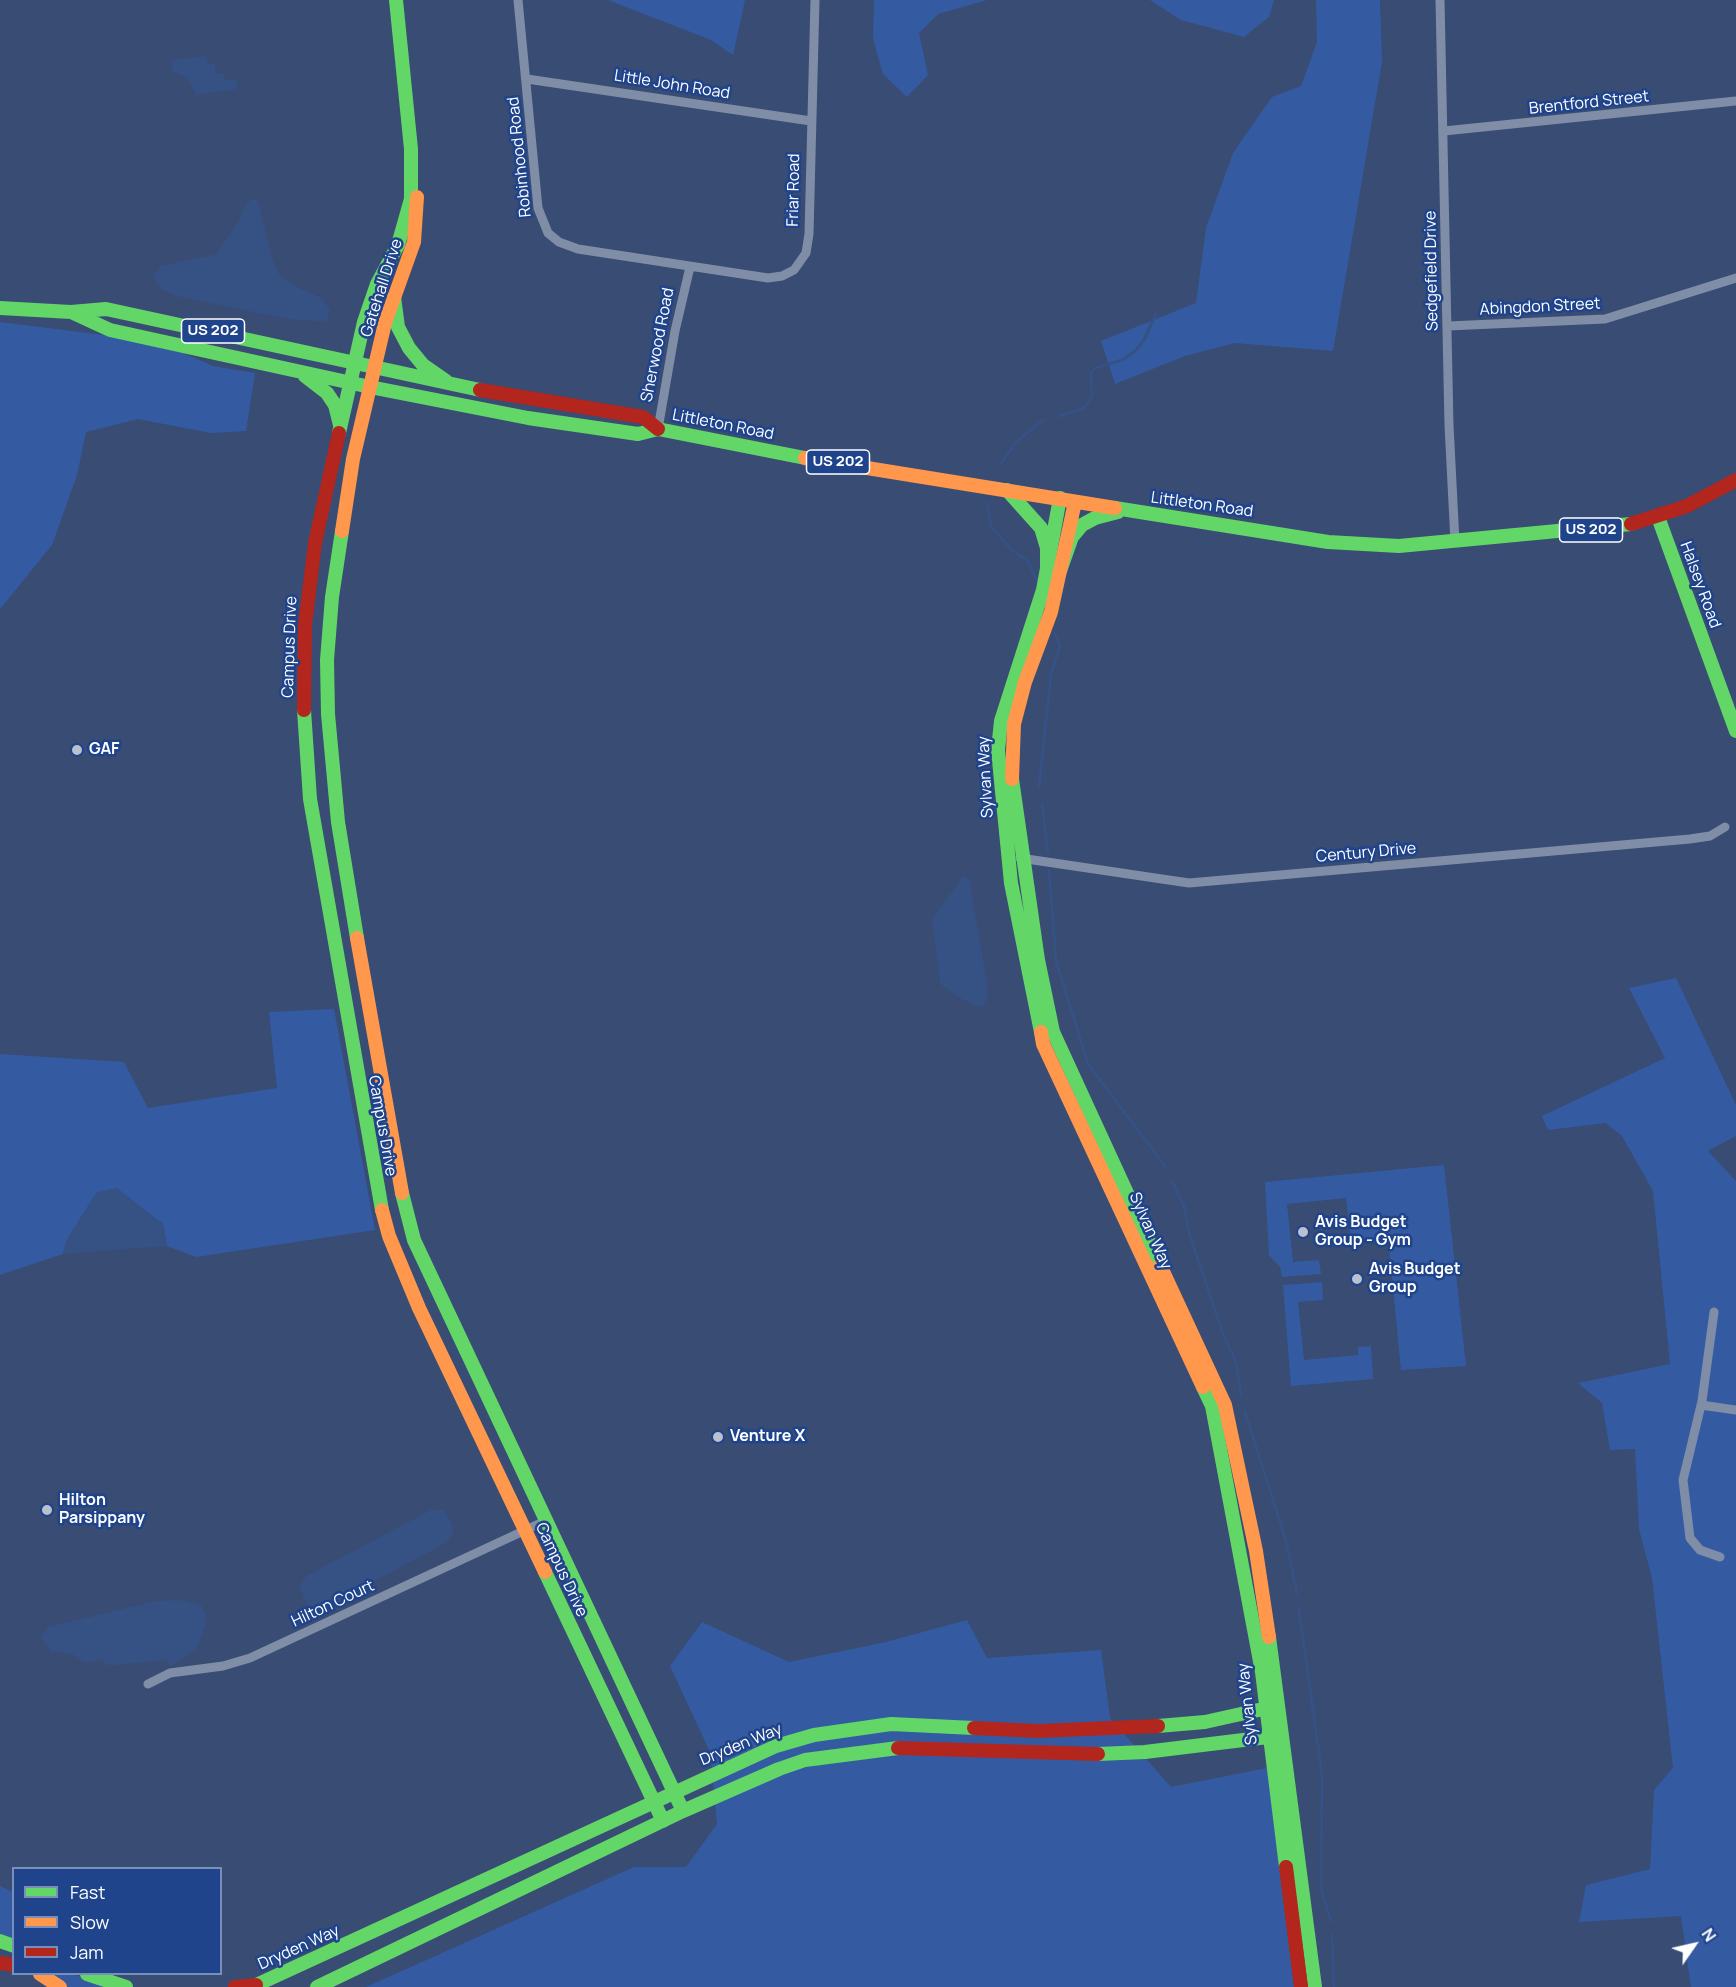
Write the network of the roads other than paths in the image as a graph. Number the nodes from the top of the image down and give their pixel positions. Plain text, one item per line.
1 (396, 0) edge
2 (518, 0) edge
3 (815, 0) edge
4 (1440, 0) edge
5 (527, 79) junction
6 (1736, 101) edge
7 (811, 121) junction
8 (1444, 131) junction
9 (412, 162) junction
10 (690, 267) junction
11 (1736, 278) edge
12 (394, 297) junction
13 (0, 308) edge
14 (71, 312) junction
15 (1448, 326) junction
16 (355, 361) junction
17 (375, 366) junction
18 (288, 369) junction
19 (350, 382) junction
20 (454, 386) junction
21 (370, 387) junction
22 (340, 425) junction
23 (658, 429) junction
24 (1736, 480) edge
25 (1007, 490) junction
26 (1060, 498) junction
27 (1075, 502) junction
28 (1125, 510) junction
29 (1658, 517) junction
30 (1455, 542) junction
31 (1054, 570) junction
32 (1736, 732) edge
33 (1725, 827) dead end
34 (1016, 857) junction
35 (1714, 1312) dead end
36 (1701, 1406) junction
37 (1736, 1410) edge
38 (544, 1521) junction
39 (524, 1530) junction
40 (1720, 1557) dead end
41 (1258, 1607) junction
42 (148, 1684) dead end
43 (1280, 1706) junction
44 (1264, 1708) junction
45 (1283, 1736) junction
46 (1268, 1737) junction
47 (673, 1792) junction
48 (653, 1801) junction
49 (683, 1811) junction
50 (663, 1821) junction
51 (1300, 1930) junction
52 (42, 1975) edge
53 (90, 1975) edge
54 (255, 1986) edge
55 (60, 1987) edge
56 (126, 1987) edge
57 (235, 1987) edge
58 (317, 1987) edge
59 (1301, 1987) edge
60 (1315, 1987) edge

1 - 9 main road, Gatehall Drive
2 - 5 street, Robinhood Road
3 - 7 street, Friar Road
4 - 8 street, Sedgefield Drive
5 - 7 street, Little John Road
5 - 10 street, Robinhood Road
6 - 8 street, Brentford Street
7 - 10 street, Friar Road
8 - 15 street, Sedgefield Drive
9 - 12 main road, Gatehall Drive
9 - 16 main road, Gatehall Drive
10 - 23 street, Sherwood Road
11 - 15 street, Abingdon Street
12 - 17 main road, Gatehall Drive
12 - 20 main road
13 - 14 main road, Littleton Road / US 202
14 - 16 main road, Littleton Road / US 202
14 - 18 main road, Littleton Road / US 202
15 - 30 street, Sedgefield Drive
16 - 17 main road, Littleton Road / US 202
16 - 19 main road, Gatehall Drive
17 - 20 main road, Littleton Road / US 202
17 - 21 main road, Gatehall Drive
18 - 19 main road, Littleton Road / US 202
18 - 22 main road
19 - 21 main road, Littleton Road / US 202
19 - 22 main road, Campus Drive
20 - 23 main road, Littleton Road / US 202
21 - 23 main road, Littleton Road / US 202
21 - 38 main road, Campus Drive
22 - 39 main road, Campus Drive
23 - 25 main road, Littleton Road / US 202
24 - 29 main road, Littleton Road / US 202
25 - 26 main road, Littleton Road / US 202
25 - 31 main road
26 - 27 main road, Littleton Road / US 202
26 - 31 main road, Sylvan Way
27 - 28 main road, Littleton Road / US 202
27 - 31 main road, Sylvan Way
28 - 30 main road, Littleton Road / US 202
28 - 31 main road
29 - 30 main road, Littleton Road / US 202
29 - 32 main road, Halsey Road
31 - 34 main road, Sylvan Way
33 - 34 street, Century Drive
34 - 41 main road, Sylvan Way
35 - 36 street
36 - 37 street
36 - 40 street
38 - 39 street, Hilton Court
38 - 47 main road, Campus Drive
39 - 42 street, Hilton Court
39 - 48 main road, Campus Drive
41 - 43 main road, Sylvan Way
41 - 44 main road, Sylvan Way
43 - 44 main road, Dryden Way
43 - 45 main road, Sylvan Way
44 - 46 main road, Sylvan Way
44 - 47 main road, Dryden Way
45 - 46 main road
45 - 51 main road, Sylvan Way
46 - 49 main road
46 - 51 main road, Sylvan Way
47 - 48 main road, Dryden Way
47 - 49 main road, Campus Drive
48 - 50 main road, Campus Drive
48 - 54 main road, Dryden Way
49 - 50 main road
50 - 58 main road
51 - 59 main road, Sylvan Way
51 - 60 main road, Sylvan Way
52 - 55 main road
53 - 56 main road
54 - 57 main road, Dryden Way

